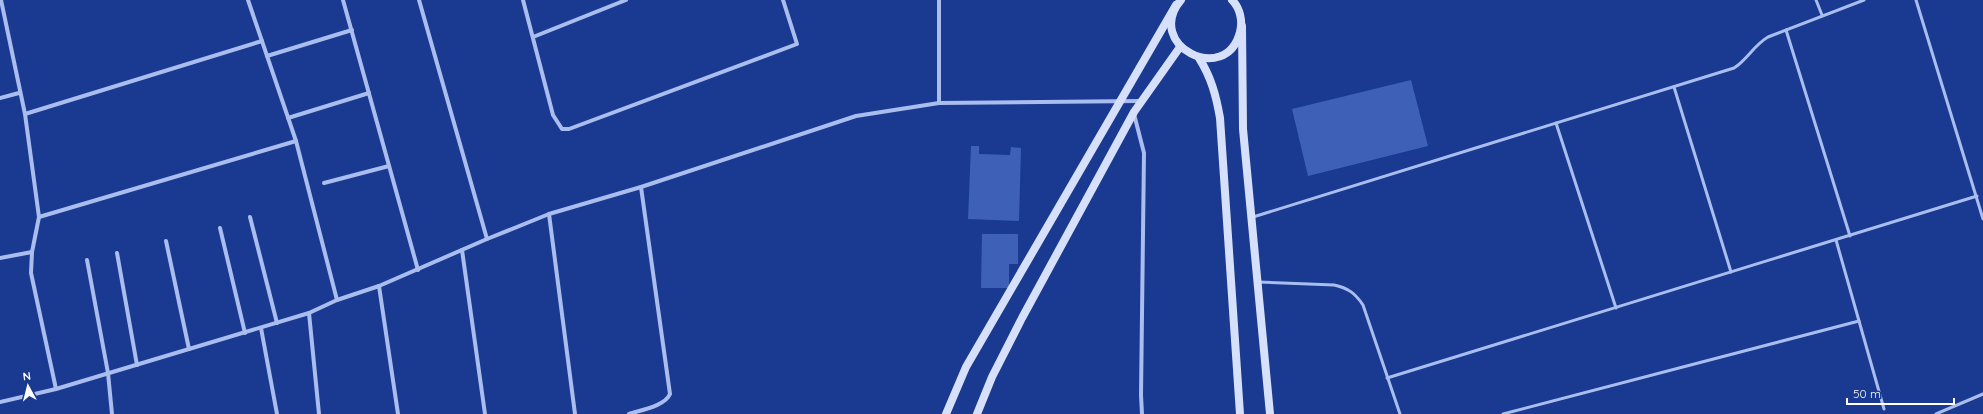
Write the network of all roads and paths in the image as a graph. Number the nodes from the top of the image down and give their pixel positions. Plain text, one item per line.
1 (1, 0) edge
2 (248, 0) edge
3 (343, 0) edge
4 (419, 0) edge
5 (523, 0) edge
6 (626, 0) edge
7 (782, 0) edge
8 (939, 0) edge
9 (1232, 0) edge
10 (1240, 0) edge
11 (1816, 0) edge
12 (1864, 0) edge
13 (1916, 0) edge
14 (1178, 3) edge
15 (1240, 14) junction
16 (1822, 15) junction
17 (1242, 26) junction
18 (352, 30) junction
19 (1786, 30) junction
20 (533, 37) junction
21 (262, 41) junction
22 (1180, 47) junction
23 (267, 56) junction
24 (1199, 58) junction
25 (1674, 87) junction
26 (19, 93) junction
27 (369, 93) junction
28 (0, 98) edge
29 (1119, 101) junction
30 (1139, 101) junction
31 (939, 103) junction
32 (1134, 112) junction
33 (25, 114) junction
34 (288, 118) junction
35 (1556, 123) junction
36 (296, 141) junction
37 (389, 166) junction
38 (324, 183) dead end
39 (641, 187) junction
40 (1977, 196) junction
41 (549, 214) junction
42 (39, 217) junction
43 (250, 217) dead end
44 (1251, 218) junction
45 (1983, 219) edge
46 (220, 228) dead end
47 (1850, 236) junction
48 (487, 239) junction
49 (1836, 240) junction
50 (166, 241) dead end
51 (462, 250) junction
52 (32, 252) junction
53 (117, 253) dead end
54 (0, 258) edge
55 (87, 260) dead end
56 (418, 270) junction
57 (1731, 272) junction
58 (1257, 282) junction
59 (379, 286) junction
60 (338, 300) junction
61 (1616, 308) junction
62 (309, 313) junction
63 (1859, 321) junction
64 (277, 323) junction
65 (261, 328) junction
66 (245, 333) junction
67 (189, 349) junction
68 (137, 365) junction
69 (108, 373) junction
70 (1387, 378) junction
71 (56, 389) junction
72 (1983, 394) edge
73 (0, 402) edge
74 (1884, 409) dead end
75 (112, 414) edge
76 (277, 414) edge
77 (319, 414) edge
78 (398, 414) edge
79 (485, 414) edge
80 (575, 414) edge
81 (629, 414) edge
82 (946, 414) edge
83 (977, 414) edge
84 (1142, 414) edge
85 (1240, 414) edge
86 (1270, 414) edge
87 (1400, 414) edge
88 (1503, 414) edge
89 (1936, 414) edge

1 - 26 street
2 - 21 street
3 - 18 street
4 - 48 street
5 - 20 street
6 - 20 street
7 - 20 street
8 - 31 street
9 - 15 main road
10 - 15 main road
11 - 16 lane
12 - 16 lane
13 - 40 lane
14 - 22 main road
14 - 29 main road
15 - 17 main road
16 - 19 lane
17 - 24 main road
17 - 44 main road
18 - 23 street
18 - 27 street
19 - 25 lane
19 - 47 lane
21 - 23 street
21 - 33 street
22 - 24 main road
22 - 30 main road
23 - 34 street
24 - 85 main road
25 - 35 lane
25 - 57 lane
26 - 28 street
26 - 33 street
27 - 34 street
27 - 37 street
29 - 30 street
29 - 31 street
29 - 82 main road
30 - 32 main road
31 - 39 street
32 - 83 main road
32 - 84 street
33 - 42 street
34 - 36 street
35 - 44 lane
35 - 61 lane
36 - 42 street
36 - 60 street
37 - 38 street
37 - 56 street
39 - 41 street
39 - 81 street
40 - 45 lane
40 - 47 lane
41 - 48 street
41 - 80 street
42 - 52 street
43 - 64 street
44 - 58 main road
46 - 66 street
47 - 49 lane
48 - 51 street
49 - 57 lane
49 - 63 lane
50 - 67 street
51 - 56 street
51 - 79 street
52 - 54 street
52 - 71 street
53 - 68 street
55 - 69 street
56 - 59 street
57 - 61 lane
58 - 70 lane
58 - 86 main road
59 - 60 street
59 - 78 street
60 - 62 street
61 - 70 lane
62 - 64 street
62 - 77 street
63 - 74 lane
63 - 88 lane
64 - 65 street
65 - 66 street
65 - 76 street
66 - 67 street
67 - 68 street
68 - 69 street
69 - 71 street
69 - 75 street
70 - 87 lane
71 - 73 street
72 - 89 lane

